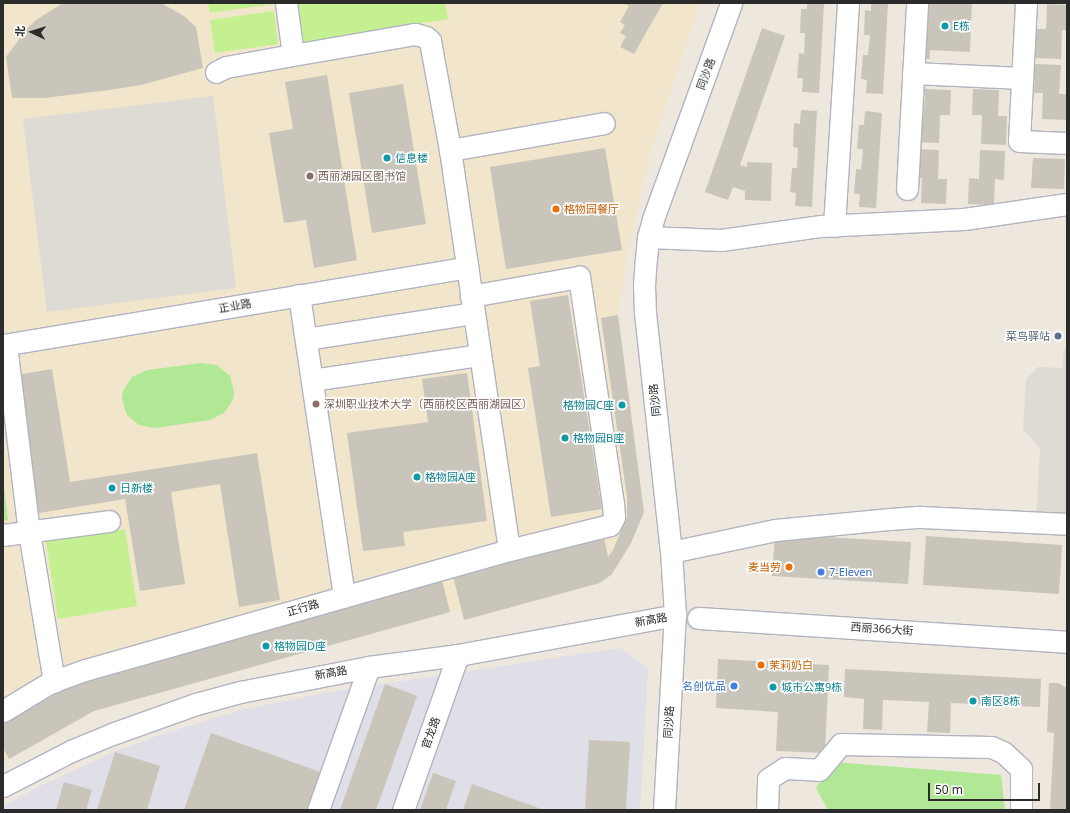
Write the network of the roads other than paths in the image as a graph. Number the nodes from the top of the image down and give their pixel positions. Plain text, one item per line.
1 (286, 3) edge
2 (731, 3) edge
3 (848, 3) edge
4 (916, 3) edge
5 (1026, 3) edge
6 (293, 55) junction
7 (216, 72) dead end
8 (913, 73) junction
9 (1022, 78) junction
10 (604, 123) dead end
11 (1067, 143) edge
12 (450, 150) junction
13 (907, 189) dead end
14 (1067, 204) edge
15 (834, 226) junction
16 (648, 236) junction
17 (467, 268) junction
18 (299, 296) junction
19 (472, 305) junction
20 (306, 339) junction
21 (4, 345) edge
22 (480, 355) junction
23 (312, 380) junction
24 (109, 521) dead end
25 (1067, 524) edge
26 (29, 532) junction
27 (3, 535) edge
28 (509, 550) junction
29 (671, 552) junction
30 (344, 597) junction
31 (675, 615) junction
32 (698, 618) dead end
33 (1067, 642) edge
34 (458, 655) junction
35 (369, 667) junction
36 (54, 682) junction
37 (3, 711) edge
38 (3, 786) edge
39 (318, 810) edge
40 (403, 810) edge
41 (664, 810) edge
42 (766, 810) edge
43 (1021, 810) edge

1 - 6 street
2 - 16 street, 同沙路
3 - 15 street
4 - 8 street
5 - 9 street
6 - 7 street
6 - 12 street
8 - 9 street
8 - 13 street
9 - 11 street
10 - 12 street
12 - 17 street
14 - 15 street
15 - 16 street
16 - 29 street, 同沙路
17 - 18 street, 正业路
17 - 19 street
18 - 20 street
18 - 21 street, 正业路
19 - 20 street
19 - 22 street
19 - 28 street, 正行路
20 - 23 street
21 - 26 street
22 - 23 street
22 - 28 street
23 - 30 street
24 - 26 street
25 - 29 street
26 - 27 street
26 - 36 street
28 - 30 street, 正行路
29 - 31 street, 同沙路
30 - 36 street, 正行路
31 - 34 street, 新高路
31 - 41 street, 同沙路
32 - 33 street, 西丽366大街
34 - 35 street, 新高路
34 - 40 street, 官龙路
35 - 38 street, 新高路
35 - 39 street
36 - 37 street, 正行路
42 - 43 street

